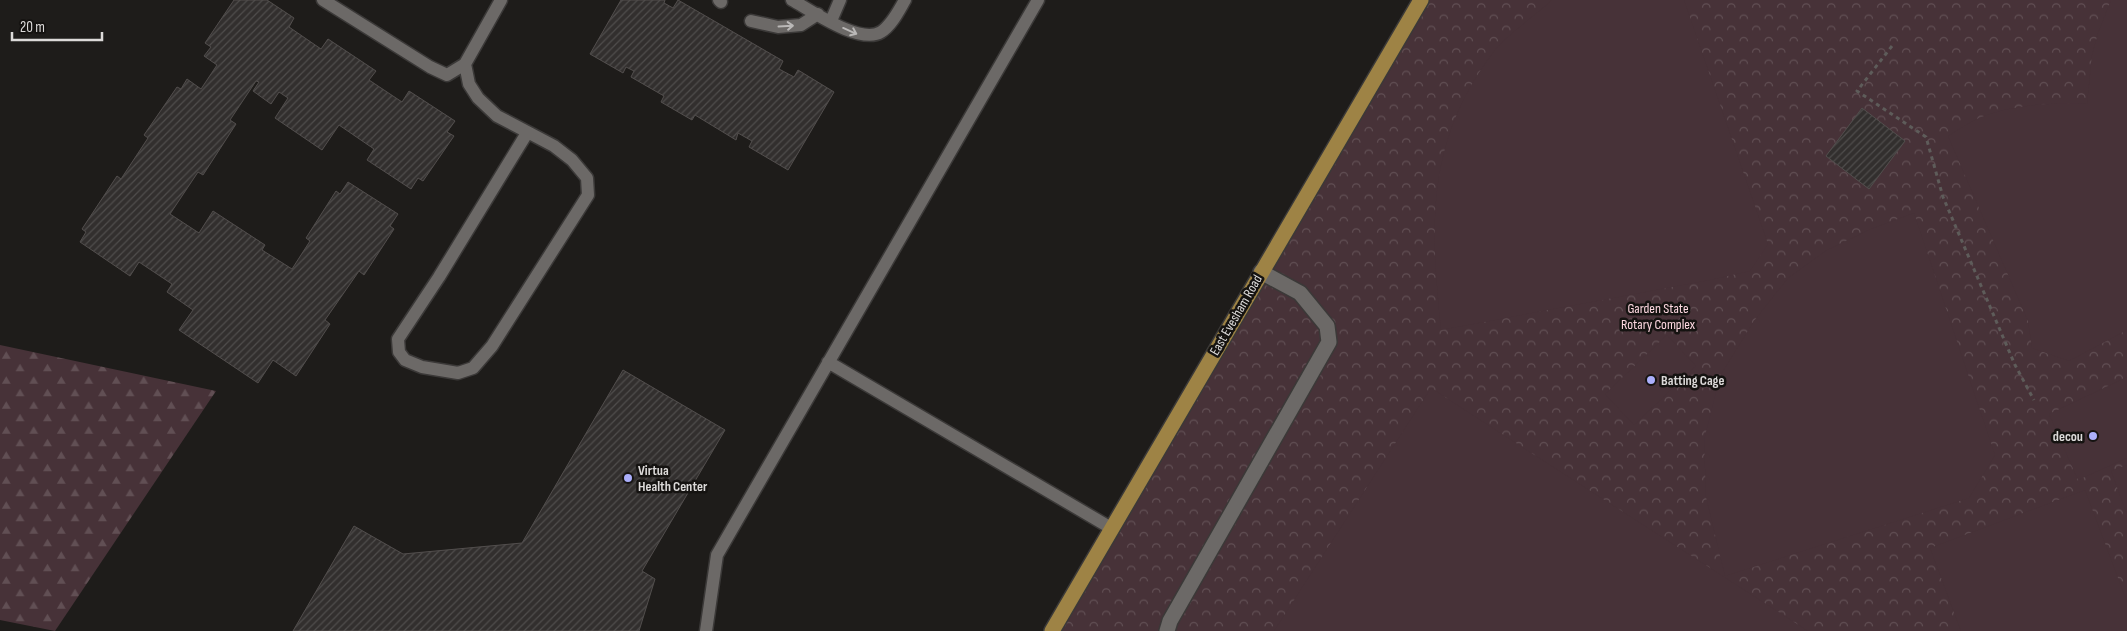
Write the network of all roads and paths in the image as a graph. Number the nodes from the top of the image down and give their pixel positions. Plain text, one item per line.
1 (323, 0) edge
2 (501, 0) edge
3 (792, 0) edge
4 (840, 0) edge
5 (905, 0) edge
6 (1038, 0) edge
7 (1421, 0) edge
8 (818, 14) junction
9 (751, 20) dead end
10 (831, 21) junction
11 (1892, 46) dead end
12 (465, 64) junction
13 (527, 132) junction
14 (1261, 272) junction
15 (828, 362) junction
16 (2034, 400) dead end
17 (1111, 528) junction
18 (706, 631) edge
19 (1052, 631) edge
20 (1168, 631) edge

1 - 12 lane
2 - 12 lane
3 - 8 lane
4 - 10 lane
10 -> 5 lane
6 - 15 lane
7 - 14 main road, East Evesham Road
9 -> 8 lane
8 - 10 lane
11 - 16 path
12 - 13 lane
13 - 13 lane
14 - 17 main road, East Evesham Road
14 - 20 street
15 - 17 lane
15 - 18 lane
17 - 19 main road, East Evesham Road

